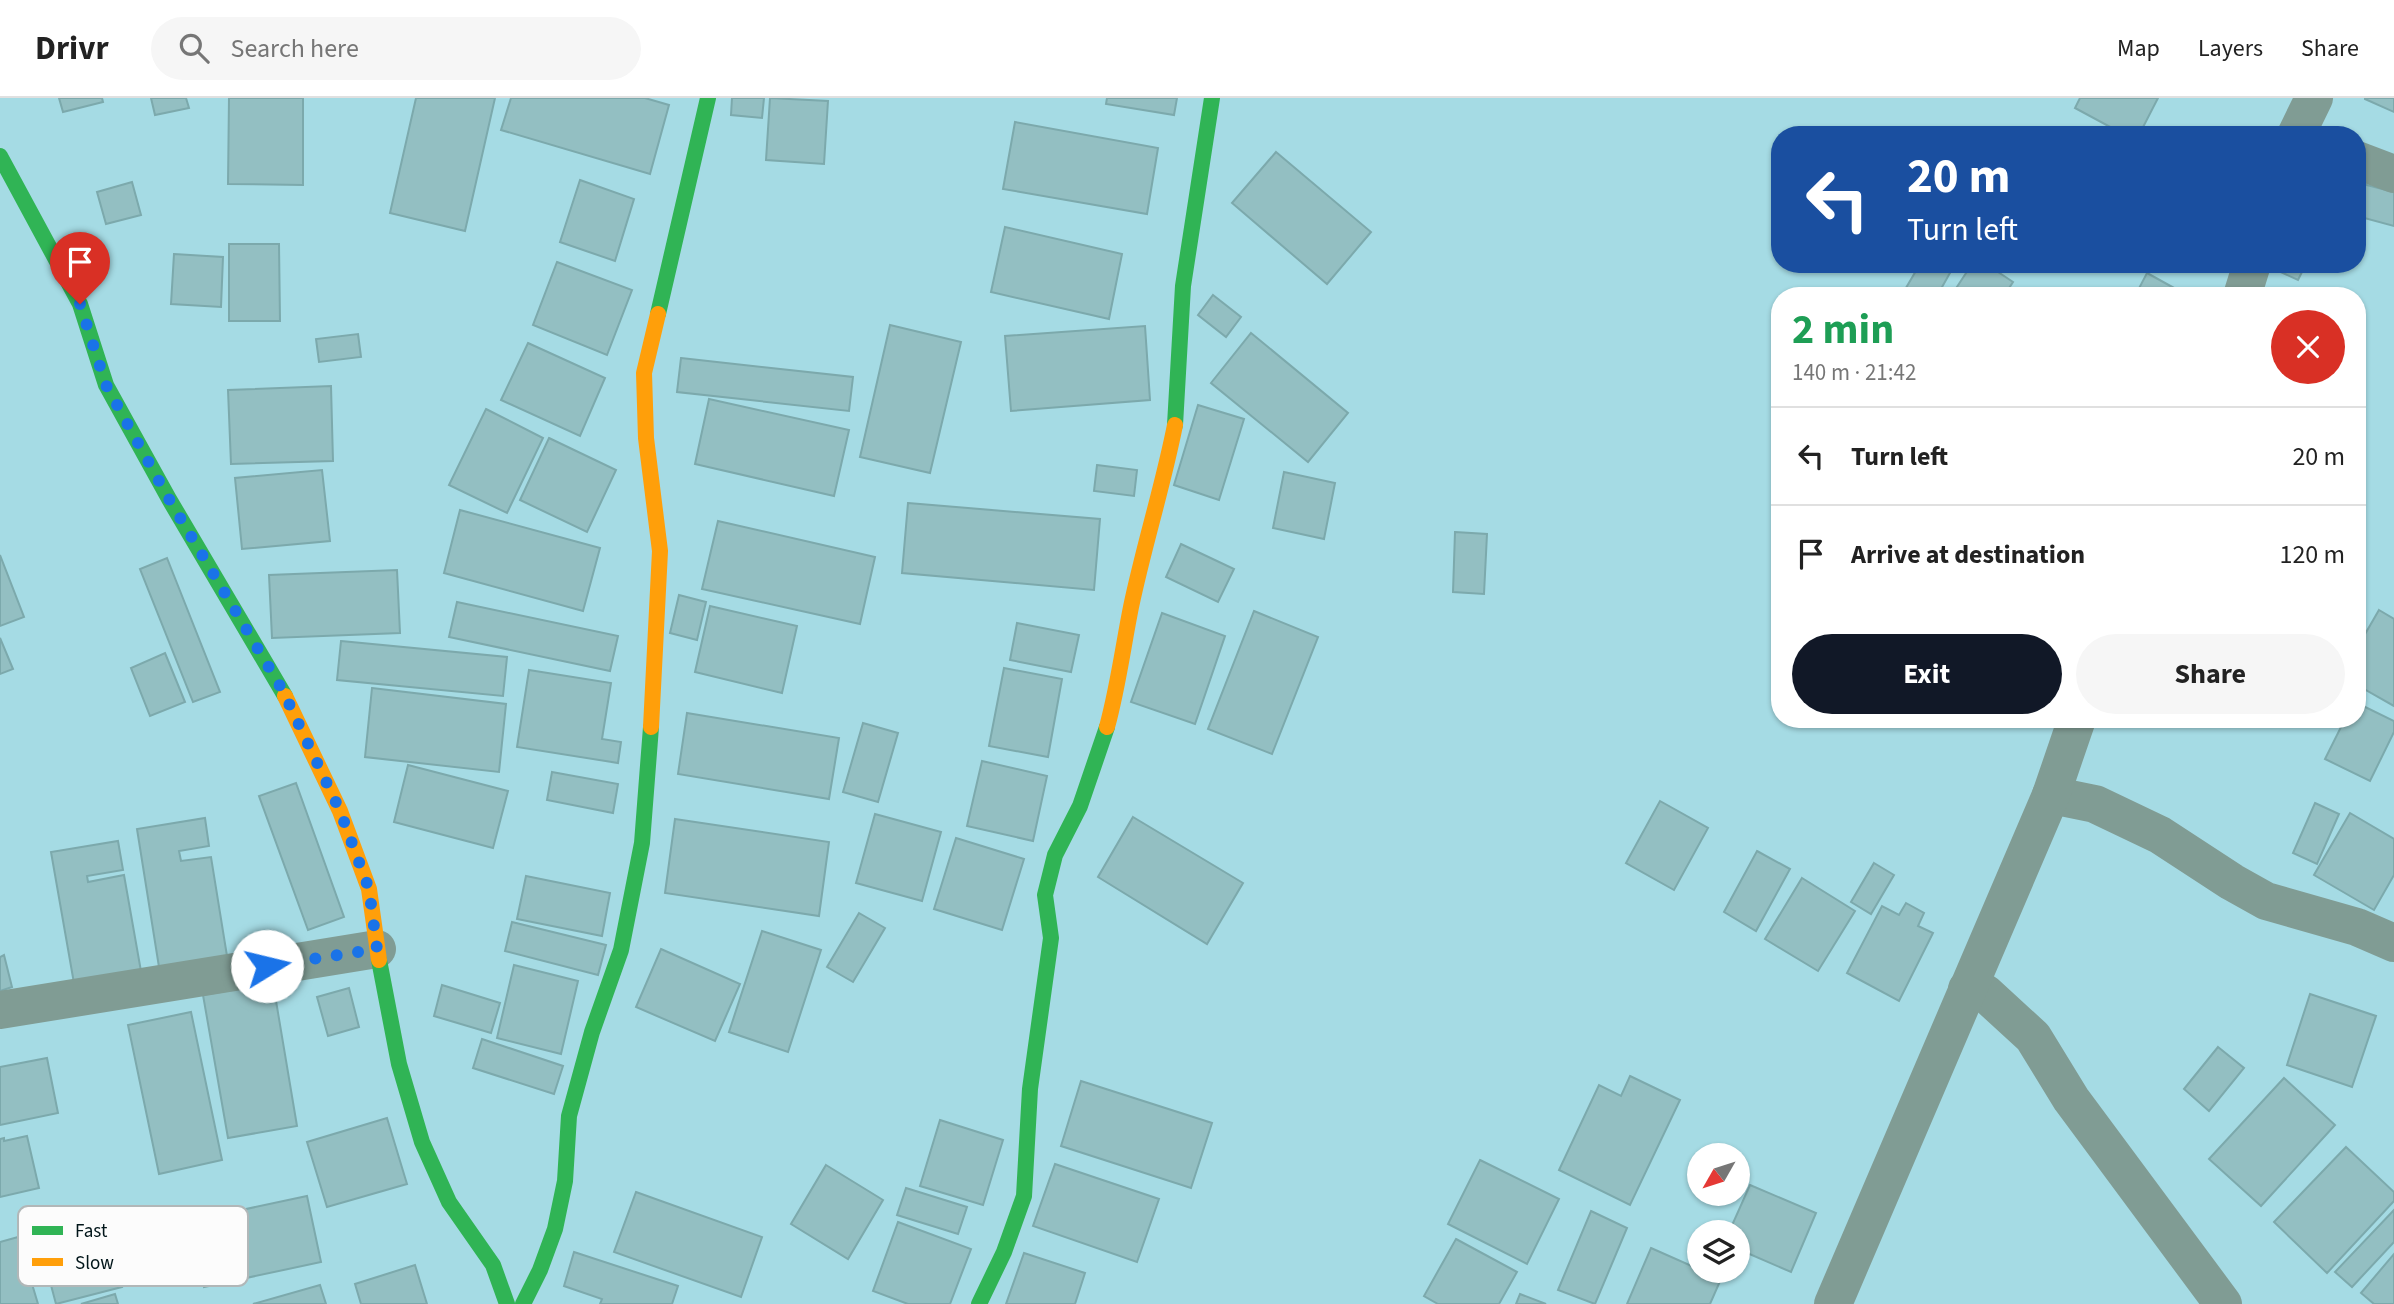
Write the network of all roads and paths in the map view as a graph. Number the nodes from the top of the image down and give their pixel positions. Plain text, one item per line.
1 (708, 98) edge
2 (1212, 98) edge
3 (2314, 98) edge
4 (2300, 126) edge
5 (0, 156) edge
6 (2366, 163) edge
7 (2394, 174) edge
8 (2074, 728) edge
9 (2051, 795) junction
10 (2394, 943) edge
11 (377, 949) junction
12 (1967, 989) junction
13 (0, 1010) edge
14 (493, 1265) junction
15 (540, 1270) junction
16 (507, 1304) edge
17 (523, 1304) edge
18 (979, 1304) edge
19 (1833, 1304) edge
20 (2223, 1304) edge

1 - 15 street
2 - 18 street
3 - 4 street
5 - 11 street
6 - 7 street
8 - 9 street
9 - 10 street
9 - 12 street
11 - 13 street
11 - 14 street
12 - 19 street
12 - 20 street
14 - 15 street
14 - 16 street
15 - 17 street

